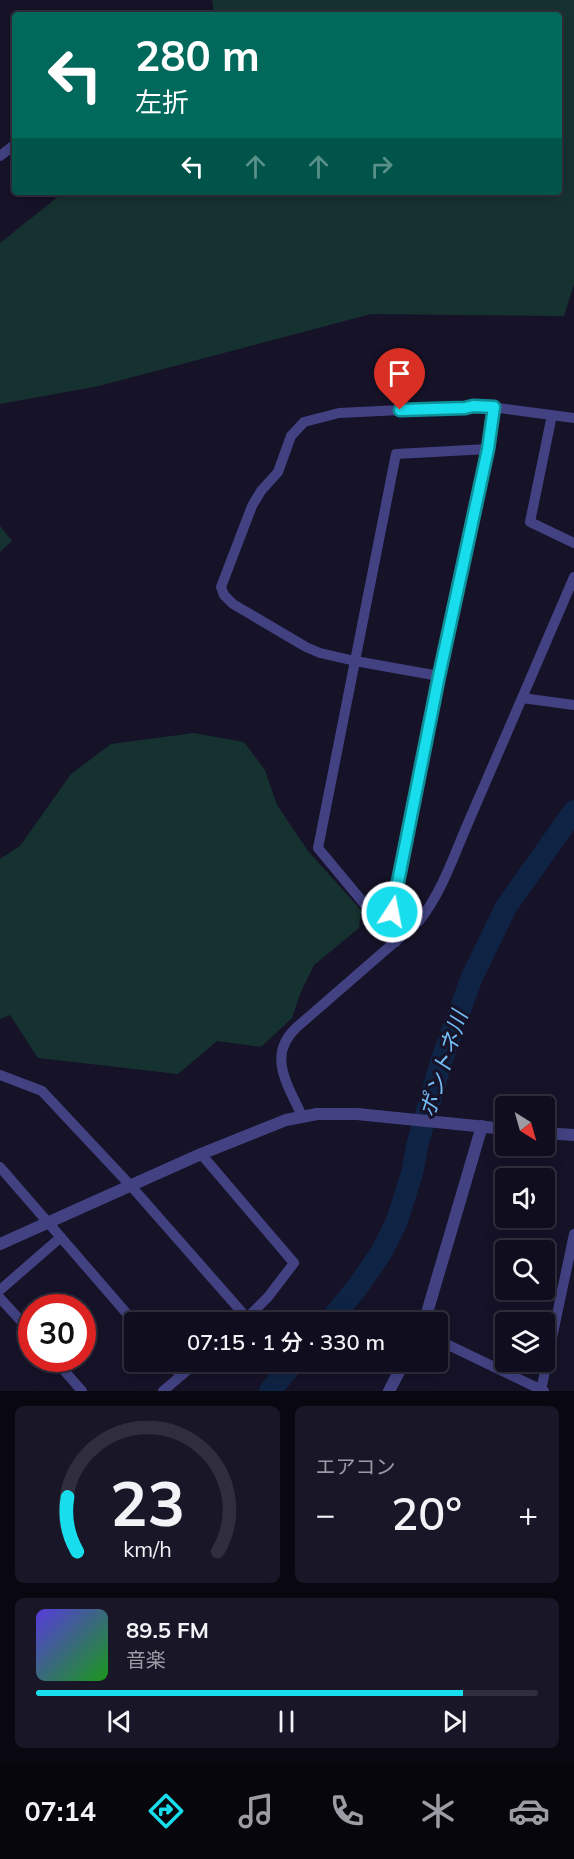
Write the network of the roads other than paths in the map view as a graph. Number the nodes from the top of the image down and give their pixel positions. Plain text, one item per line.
1 (12, 147) edge
2 (0, 156) edge
3 (494, 407) junction
4 (552, 415) junction
5 (574, 418) edge
6 (488, 449) junction
7 (574, 543) edge
8 (574, 577) edge
9 (355, 661) junction
10 (439, 676) junction
11 (522, 698) junction
12 (574, 705) edge
13 (396, 942) junction
14 (0, 1075) edge
15 (302, 1116) junction
16 (482, 1126) junction
17 (495, 1128) edge
18 (555, 1134) edge
19 (574, 1135) edge
20 (201, 1154) junction
21 (0, 1167) edge
22 (131, 1186) junction
23 (49, 1222) junction
24 (574, 1234) edge
25 (61, 1237) junction
26 (0, 1244) edge
27 (0, 1290) edge
28 (0, 1298) edge
29 (126, 1312) edge
30 (236, 1312) edge
31 (253, 1312) edge
32 (427, 1312) edge
33 (18, 1318) edge
34 (448, 1345) edge
35 (65, 1372) edge
36 (178, 1372) edge
37 (185, 1372) edge
38 (399, 1372) edge
39 (181, 1376) junction
40 (543, 1390) edge
41 (82, 1391) edge
42 (163, 1391) edge
43 (389, 1391) edge

1 - 2 street
3 - 4 street
3 - 6 street
3 - 9 street
4 - 5 street
4 - 7 street
6 - 9 street
6 - 10 street
8 - 11 street
9 - 10 street
9 - 13 street
10 - 13 street
11 - 12 street
11 - 13 street
13 - 15 street
14 - 22 street
15 - 16 street
15 - 20 street
16 - 17 street
16 - 32 street
18 - 19 street
20 - 22 street
20 - 31 street
21 - 23 street
22 - 23 street
22 - 30 street
23 - 25 street
23 - 26 street
24 - 40 street
25 - 27 street
25 - 29 street
28 - 33 street
34 - 40 street
35 - 41 street
36 - 39 street
37 - 39 street
38 - 43 street
39 - 42 street

